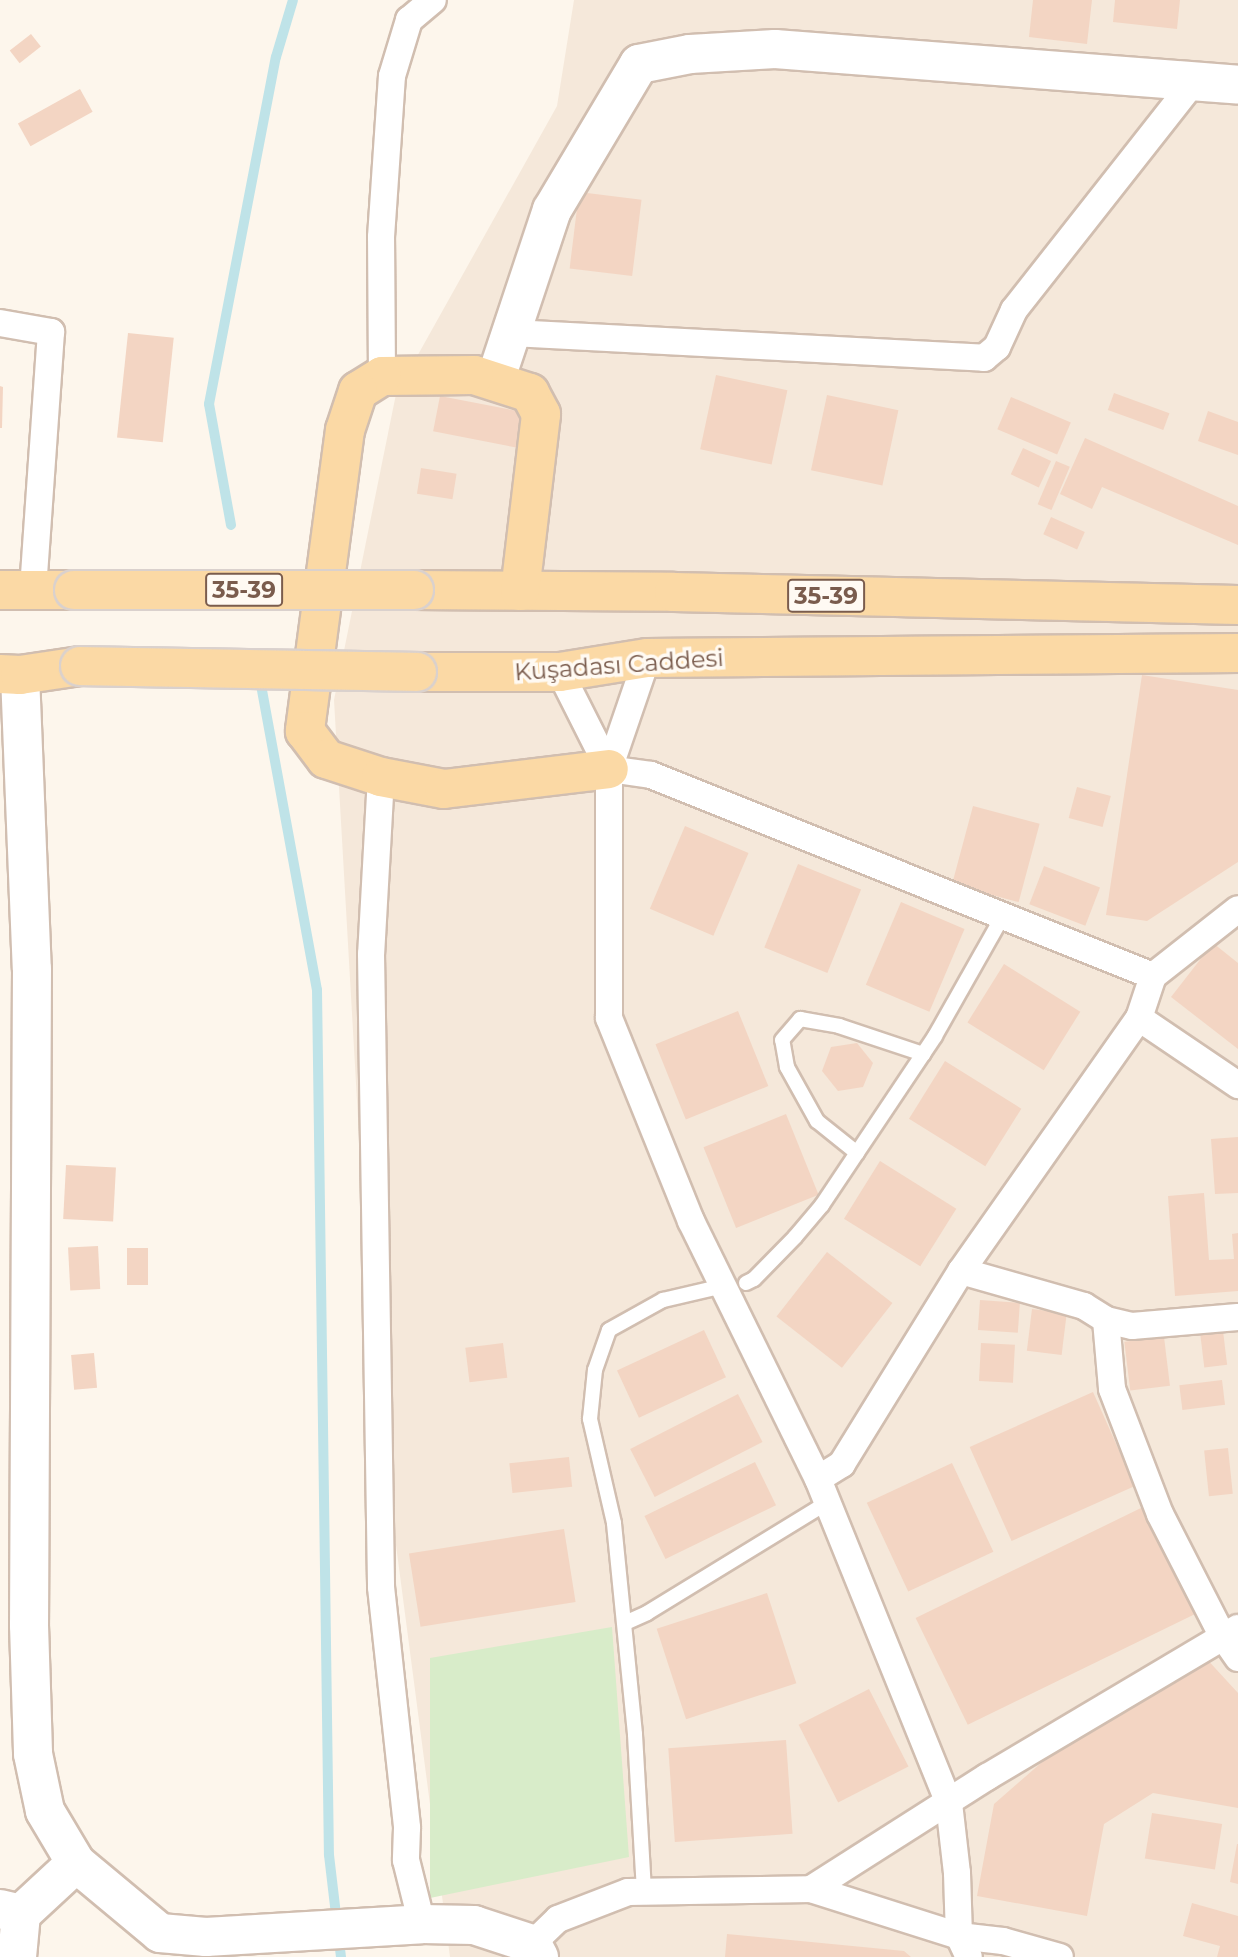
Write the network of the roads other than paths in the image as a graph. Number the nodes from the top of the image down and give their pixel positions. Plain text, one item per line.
1 (433, 0) edge
2 (1194, 81) junction
3 (1238, 85) edge
4 (0, 323) edge
5 (512, 333) junction
6 (382, 376) junction
7 (495, 381) junction
8 (16, 590) edge
9 (520, 591) junction
10 (1238, 605) edge
11 (1238, 653) edge
12 (646, 658) junction
13 (560, 672) junction
14 (10, 674) edge
15 (609, 769) junction
16 (381, 777) junction
17 (1003, 916) junction
18 (1233, 921) edge
19 (1153, 976) junction
20 (1139, 1018) junction
21 (923, 1054) junction
22 (1238, 1085) edge
23 (857, 1153) junction
24 (961, 1270) junction
25 (734, 1284) junction
26 (1238, 1317) edge
27 (1106, 1320) junction
28 (823, 1490) junction
29 (625, 1623) junction
30 (1230, 1632) edge
31 (1238, 1658) edge
32 (949, 1803) junction
33 (76, 1863) junction
34 (811, 1889) junction
35 (644, 1891) junction
36 (10, 1912) edge
37 (422, 1924) junction
38 (964, 1947) edge
39 (536, 1950) edge
40 (17, 1957) edge
41 (1060, 1957) edge

1 - 6 street
2 - 3 main road
2 - 5 street
2 - 5 main road
4 - 8 street
5 - 7 main road
6 - 7 main road
6 - 16 main road
7 - 9 main road
8 - 9 main road, 35-39, bridge
9 - 10 main road, 35-39
11 - 12 main road, Kuşadası Caddesi
12 - 13 main road, Kuşadası Caddesi
12 - 15 street
13 - 14 main road, Kuşadası Caddesi, bridge
13 - 15 street
14 - 33 main road
15 - 16 main road
15 - 17 street
15 - 25 street
16 - 37 street
17 - 19 street
17 - 21 lane
18 - 19 street
19 - 20 street
20 - 22 street
20 - 24 street
21 - 23 lane
21 - 23 lane
23 - 25 lane
24 - 27 street
24 - 28 street
25 - 28 street
25 - 29 lane
26 - 27 street
27 - 30 street
28 - 29 lane
28 - 32 street
29 - 35 lane
30 - 31 street
30 - 32 street
32 - 34 street
32 - 38 street
33 - 36 main road
33 - 37 main road
34 - 35 street
34 - 38 street
35 - 39 street
36 - 40 main road
37 - 39 main road
38 - 41 street

